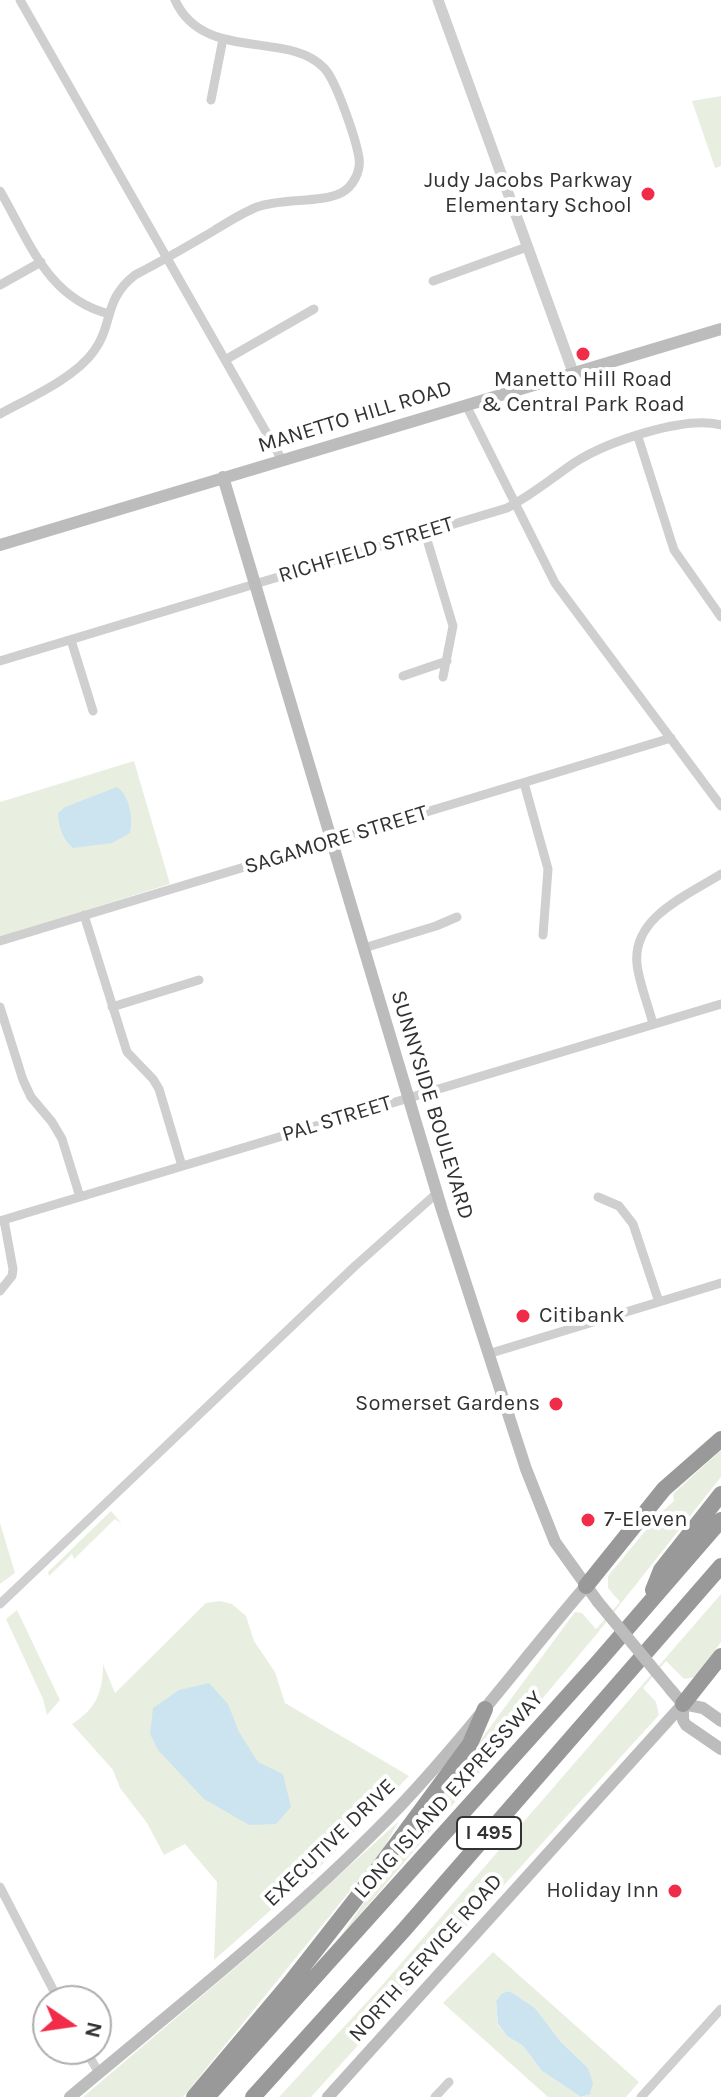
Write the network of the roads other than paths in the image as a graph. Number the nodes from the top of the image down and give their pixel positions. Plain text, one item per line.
1 (20, 0) edge
2 (175, 0) edge
3 (438, 0) edge
4 (223, 39) junction
5 (211, 100) dead end
6 (0, 191) edge
7 (527, 247) junction
8 (167, 258) junction
9 (41, 262) junction
10 (433, 281) dead end
11 (0, 285) edge
12 (314, 309) dead end
13 (109, 314) junction
14 (721, 329) edge
15 (225, 360) junction
16 (573, 372) junction
17 (466, 405) junction
18 (0, 414) edge
19 (721, 425) edge
20 (638, 437) junction
21 (282, 460) junction
22 (223, 477) junction
23 (517, 503) junction
24 (425, 533) junction
25 (0, 545) edge
26 (254, 584) junction
27 (721, 617) edge
28 (71, 640) junction
29 (0, 661) edge
30 (447, 661) junction
31 (403, 676) dead end
32 (443, 677) dead end
33 (93, 711) dead end
34 (671, 738) junction
35 (524, 783) junction
36 (721, 806) edge
37 (332, 841) junction
38 (721, 874) edge
39 (84, 915) junction
40 (457, 917) dead end
41 (543, 935) dead end
42 (0, 941) edge
43 (364, 948) junction
44 (199, 980) dead end
45 (0, 1007) edge
46 (112, 1007) junction
47 (720, 1008) edge
48 (653, 1024) junction
49 (409, 1098) junction
50 (182, 1166) junction
51 (437, 1193) junction
52 (80, 1197) junction
53 (598, 1197) dead end
54 (2, 1221) edge
55 (721, 1283) edge
56 (0, 1291) edge
57 (659, 1302) junction
58 (488, 1354) junction
59 (721, 1439) edge
60 (721, 1494) edge
61 (721, 1520) edge
62 (721, 1566) edge
63 (586, 1586) junction
64 (0, 1604) edge
65 (647, 1605) junction
66 (721, 1656) edge
67 (683, 1704) junction
68 (485, 1709) junction
69 (721, 1721) edge
70 (721, 1749) edge
71 (0, 1887) edge
72 (51, 1985) edge
73 (721, 2009) edge
74 (94, 2065) edge
75 (99, 2073) junction
76 (449, 2082) dead end
77 (70, 2097) edge
78 (194, 2097) edge
79 (207, 2097) edge
80 (253, 2097) edge
81 (328, 2097) edge
82 (435, 2097) edge
83 (641, 2097) edge

1 - 8 street
2 - 4 street
3 - 7 street
4 - 5 street
4 - 8 street
6 - 9 street
7 - 10 street
7 - 16 street
8 - 13 street
8 - 15 street
9 - 11 street
9 - 13 street
12 - 15 street
13 - 18 street
14 - 16 main road, MANETTO HILL ROAD
15 - 21 street
16 - 17 main road, MANETTO HILL ROAD
17 - 21 main road, MANETTO HILL ROAD
17 - 23 street
19 - 20 street, RICHFIELD STREET
20 - 23 street, RICHFIELD STREET
20 - 27 street
21 - 22 main road, MANETTO HILL ROAD
22 - 25 main road, MANETTO HILL ROAD
22 - 26 main road, SUNNYSIDE BOULEVARD
23 - 24 street, RICHFIELD STREET
23 - 34 street
24 - 26 street, RICHFIELD STREET
24 - 30 street
26 - 28 street, RICHFIELD STREET
26 - 37 main road, SUNNYSIDE BOULEVARD
28 - 29 street, RICHFIELD STREET
28 - 33 street
30 - 31 street
30 - 32 street
34 - 35 street, SAGAMORE STREET
34 - 36 street
35 - 37 street, SAGAMORE STREET
35 - 41 street
37 - 39 street, SAGAMORE STREET
37 - 43 main road, SUNNYSIDE BOULEVARD
38 - 48 street
39 - 42 street, SAGAMORE STREET
39 - 46 street
40 - 43 street
43 - 49 main road, SUNNYSIDE BOULEVARD
44 - 46 street
45 - 52 street
46 - 50 street
47 - 48 street, PAL STREET
48 - 49 street, PAL STREET
49 - 50 street, PAL STREET
49 - 51 main road, SUNNYSIDE BOULEVARD
50 - 52 street, PAL STREET
51 - 58 main road, SUNNYSIDE BOULEVARD
51 - 64 street
52 - 54 street, PAL STREET
53 - 57 street
54 - 56 street
55 - 57 street
57 - 58 street
58 - 63 main road, SUNNYSIDE BOULEVARD
59 - 63 highway
60 - 65 highway
61 - 65 highway, LONG ISLAND EXPRESSWAY / I 495
62 - 80 highway, I 495
63 - 67 main road, SUNNYSIDE BOULEVARD, bridge
63 - 68 main road, EXECUTIVE DRIVE
65 - 79 highway, LONG ISLAND EXPRESSWAY / I 495
66 - 67 highway
67 - 69 main road, SUNNYSIDE BOULEVARD
67 - 70 main road, SUNNYSIDE BOULEVARD
67 - 81 main road, NORTH SERVICE ROAD
68 - 75 main road, EXECUTIVE DRIVE
68 - 78 highway
71 - 72 street
73 - 83 street
74 - 75 street
75 - 77 main road, EXECUTIVE DRIVE
76 - 82 street

